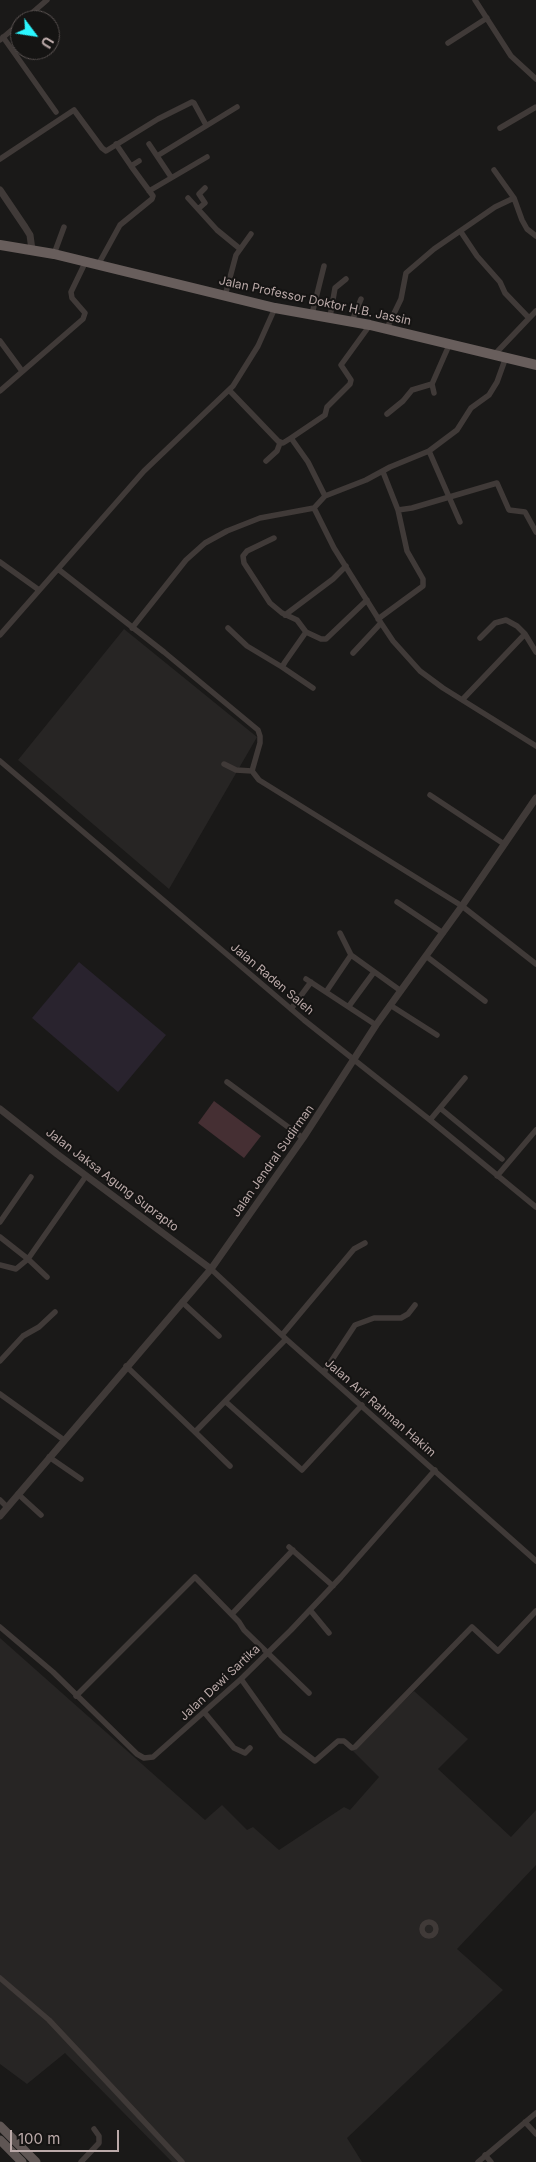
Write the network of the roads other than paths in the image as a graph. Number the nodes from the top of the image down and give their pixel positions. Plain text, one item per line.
1 (47, 0) edge
2 (475, 0) edge
3 (36, 10) edge
4 (487, 18) junction
5 (2, 38) edge
6 (448, 43) dead end
7 (536, 79) edge
8 (237, 107) dead end
9 (536, 107) edge
10 (56, 112) dead end
11 (206, 125) junction
12 (500, 128) dead end
13 (116, 144) junction
14 (149, 144) dead end
15 (157, 156) junction
16 (207, 157) dead end
17 (0, 159) edge
18 (139, 160) dead end
19 (131, 166) junction
20 (494, 170) dead end
21 (171, 177) junction
22 (205, 188) dead end
23 (0, 190) edge
24 (149, 191) junction
25 (188, 198) dead end
26 (514, 198) junction
27 (198, 208) junction
28 (64, 227) dead end
29 (461, 232) junction
30 (251, 234) dead end
31 (536, 236) edge
32 (0, 245) edge
33 (239, 248) junction
34 (32, 250) junction
35 (54, 254) junction
36 (85, 263) junction
37 (98, 265) junction
38 (324, 266) dead end
39 (346, 278) dead end
40 (225, 296) junction
41 (361, 299) dead end
42 (274, 308) junction
43 (536, 311) edge
44 (312, 314) junction
45 (330, 317) junction
46 (529, 318) junction
47 (352, 321) junction
48 (370, 325) junction
49 (387, 328) junction
50 (0, 341) edge
51 (450, 343) junction
52 (494, 354) junction
53 (506, 356) junction
54 (536, 365) edge
55 (22, 371) junction
56 (432, 384) junction
57 (229, 390) junction
58 (0, 391) edge
59 (434, 393) dead end
60 (387, 414) dead end
61 (291, 438) junction
62 (280, 443) junction
63 (429, 451) junction
64 (266, 461) dead end
65 (383, 472) junction
66 (325, 496) junction
67 (450, 496) junction
68 (314, 508) junction
69 (398, 510) junction
70 (460, 522) dead end
71 (536, 532) edge
72 (274, 538) dead end
73 (0, 562) edge
74 (346, 566) junction
75 (58, 569) junction
76 (39, 590) junction
77 (367, 600) junction
78 (286, 615) junction
79 (380, 621) junction
80 (132, 628) junction
81 (228, 628) dead end
82 (306, 632) junction
83 (525, 634) junction
84 (0, 635) edge
85 (480, 638) dead end
86 (536, 652) edge
87 (352, 653) dead end
88 (282, 667) junction
89 (313, 688) dead end
90 (463, 699) junction
91 (536, 746) edge
92 (0, 760) edge
93 (224, 764) dead end
94 (252, 771) junction
95 (430, 795) dead end
96 (536, 798) edge
97 (504, 844) junction
98 (397, 902) dead end
99 (462, 906) junction
100 (340, 932) dead end
101 (443, 933) junction
102 (351, 955) junction
103 (426, 956) junction
104 (536, 964) edge
105 (374, 972) junction
106 (401, 991) junction
107 (326, 992) junction
108 (485, 1000) dead end
109 (390, 1005) junction
110 (349, 1006) junction
111 (291, 1009) junction
112 (376, 1025) junction
113 (437, 1035) dead end
114 (355, 1060) junction
115 (465, 1078) dead end
116 (227, 1082) dead end
117 (440, 1108) junction
118 (1, 1112) edge
119 (430, 1120) junction
120 (536, 1130) edge
121 (303, 1138) junction
122 (502, 1159) dead end
123 (86, 1176) junction
124 (498, 1176) junction
125 (31, 1177) dead end
126 (536, 1207) edge
127 (0, 1222) edge
128 (0, 1237) edge
129 (365, 1243) dead end
130 (28, 1259) junction
131 (0, 1264) edge
132 (211, 1269) junction
133 (47, 1277) dead end
134 (182, 1302) junction
135 (415, 1305) dead end
136 (54, 1312) dead end
137 (219, 1336) dead end
138 (284, 1337) junction
139 (0, 1361) edge
140 (126, 1366) junction
141 (324, 1372) junction
142 (0, 1394) edge
143 (226, 1402) junction
144 (362, 1405) junction
145 (195, 1432) junction
146 (64, 1440) junction
147 (49, 1457) junction
148 (230, 1466) dead end
149 (435, 1470) junction
150 (81, 1478) dead end
151 (18, 1494) junction
152 (0, 1500) edge
153 (8, 1507) junction
154 (40, 1515) dead end
155 (0, 1516) edge
156 (536, 1561) edge
157 (333, 1586) junction
158 (310, 1610) junction
159 (536, 1611) edge
160 (232, 1614) junction
161 (0, 1627) edge
162 (329, 1633) dead end
163 (268, 1653) junction
164 (241, 1680) junction
165 (309, 1693) dead end
166 (76, 1696) junction
167 (204, 1712) junction
168 (250, 1748) dead end
169 (0, 1978) edge
170 (536, 2113) edge
171 (525, 2122) junction
172 (0, 2126) edge
173 (94, 2129) dead end
174 (536, 2134) edge
175 (0, 2140) edge
176 (485, 2155) junction
177 (22, 2162) edge
178 (36, 2162) edge
179 (81, 2162) edge
180 (182, 2162) edge
181 (478, 2162) edge
182 (491, 2162) edge

1 - 3 street
2 - 4 street
4 - 6 street
4 - 7 street
5 - 10 street
8 - 11 street
9 - 12 street
11 - 13 street
11 - 15 street
13 - 17 street
13 - 19 street
14 - 15 street
15 - 21 street
16 - 21 street
18 - 19 street
19 - 24 street
20 - 26 street
21 - 24 street
22 - 27 street
23 - 34 street
24 - 37 street
25 - 27 street
26 - 29 street
26 - 31 street
27 - 33 street
28 - 35 street
29 - 46 street
29 - 49 street
30 - 33 street
32 - 34 highway, Jalan Professor Doktor H.B. Jassin
33 - 40 street
34 - 35 highway, Jalan Professor Doktor H.B. Jassin
35 - 36 highway, Jalan Professor Doktor H.B. Jassin
36 - 37 highway, Jalan Professor Doktor H.B. Jassin
36 - 55 street
37 - 40 highway, Jalan Professor Doktor H.B. Jassin
38 - 44 street
39 - 45 street
40 - 42 highway, Jalan Professor Doktor H.B. Jassin
41 - 47 street
42 - 44 highway, Jalan Professor Doktor H.B. Jassin
42 - 57 street
43 - 46 street
44 - 45 highway, Jalan Professor Doktor H.B. Jassin
45 - 47 highway, Jalan Professor Doktor H.B. Jassin
46 - 52 street
47 - 48 highway, Jalan Professor Doktor H.B. Jassin
48 - 49 highway, Jalan Professor Doktor H.B. Jassin
48 - 61 street
49 - 51 highway, Jalan Professor Doktor H.B. Jassin
50 - 55 street
51 - 52 highway, Jalan Professor Doktor H.B. Jassin
51 - 56 street
52 - 53 highway, Jalan Professor Doktor H.B. Jassin
53 - 54 highway, Jalan Professor Doktor H.B. Jassin
53 - 63 street
55 - 58 street
56 - 59 street
56 - 60 street
57 - 62 street
57 - 75 street
61 - 62 street
61 - 66 street
62 - 64 street
63 - 65 street
63 - 67 street
65 - 66 street
65 - 69 street
66 - 68 street
67 - 69 street
67 - 70 street
67 - 71 street
68 - 74 street
68 - 80 street
69 - 79 street
72 - 78 street
73 - 76 street
74 - 77 street
74 - 78 street
75 - 76 street
75 - 80 street
76 - 84 street
77 - 79 street
77 - 82 street
78 - 82 street
79 - 87 street
79 - 90 street
80 - 94 street
81 - 88 street
82 - 88 street
83 - 85 street
83 - 86 street
83 - 90 street
88 - 89 street
90 - 91 street
92 - 111 street, Jalan Raden Saleh
93 - 94 street
94 - 99 street
95 - 97 street
96 - 97 street, Jalan Jendral Sudirman
97 - 99 street, Jalan Jendral Sudirman
98 - 101 street
99 - 101 street, Jalan Jendral Sudirman
99 - 104 street
100 - 102 street
101 - 103 street, Jalan Jendral Sudirman
102 - 105 street
102 - 107 street
103 - 106 street, Jalan Jendral Sudirman
103 - 108 street
105 - 106 street
105 - 110 street
106 - 109 street, Jalan Jendral Sudirman
107 - 110 street
107 - 111 street
109 - 112 street, Jalan Jendral Sudirman
109 - 113 street
110 - 112 street
111 - 114 street, Jalan Raden Saleh
112 - 114 street, Jalan Jendral Sudirman
114 - 119 street, Jalan Raden Saleh
114 - 121 street, Jalan Jendral Sudirman
115 - 117 street
116 - 121 street
117 - 119 street
117 - 122 street
118 - 123 street, Jalan Jaksa Agung Suprapto
119 - 124 street, Jalan Raden Saleh
120 - 124 street
121 - 132 street, Jalan Jendral Sudirman
123 - 130 street
123 - 132 street, Jalan Jaksa Agung Suprapto
124 - 126 street, Jalan Raden Saleh
125 - 127 street
128 - 130 street
129 - 138 street
130 - 131 street
130 - 133 street
132 - 134 street, Jalan Jendral Sudirman
132 - 138 street, Jalan Arif Rahman Hakim
134 - 137 street
134 - 140 street, Jalan Jendral Sudirman
135 - 141 street
136 - 139 street
138 - 141 street, Jalan Arif Rahman Hakim
138 - 143 street
140 - 145 street
140 - 146 street, Jalan Jendral Sudirman
141 - 144 street, Jalan Arif Rahman Hakim
142 - 146 street
143 - 144 street
143 - 145 street
144 - 149 street, Jalan Arif Rahman Hakim
145 - 148 street
146 - 147 street, Jalan Jendral Sudirman
147 - 150 street
147 - 151 street, Jalan Jendral Sudirman
149 - 156 street, Jalan Arif Rahman Hakim
149 - 157 street, Jalan Dewi Sartika
151 - 153 street, Jalan Jendral Sudirman
151 - 154 street
152 - 153 street
153 - 155 street, Jalan Jendral Sudirman
157 - 158 street, Jalan Dewi Sartika
157 - 160 street
158 - 162 street
158 - 163 street, Jalan Dewi Sartika
159 - 164 street
160 - 163 street
160 - 166 street
161 - 166 street, Jalan Dewi Sartika
163 - 164 street, Jalan Dewi Sartika
163 - 165 street
164 - 167 street, Jalan Dewi Sartika
166 - 167 street, Jalan Dewi Sartika
167 - 168 street
169 - 180 street
170 - 171 street
171 - 174 street
171 - 176 street
172 - 178 main road
173 - 179 street
175 - 177 main road
176 - 181 street
176 - 182 street

